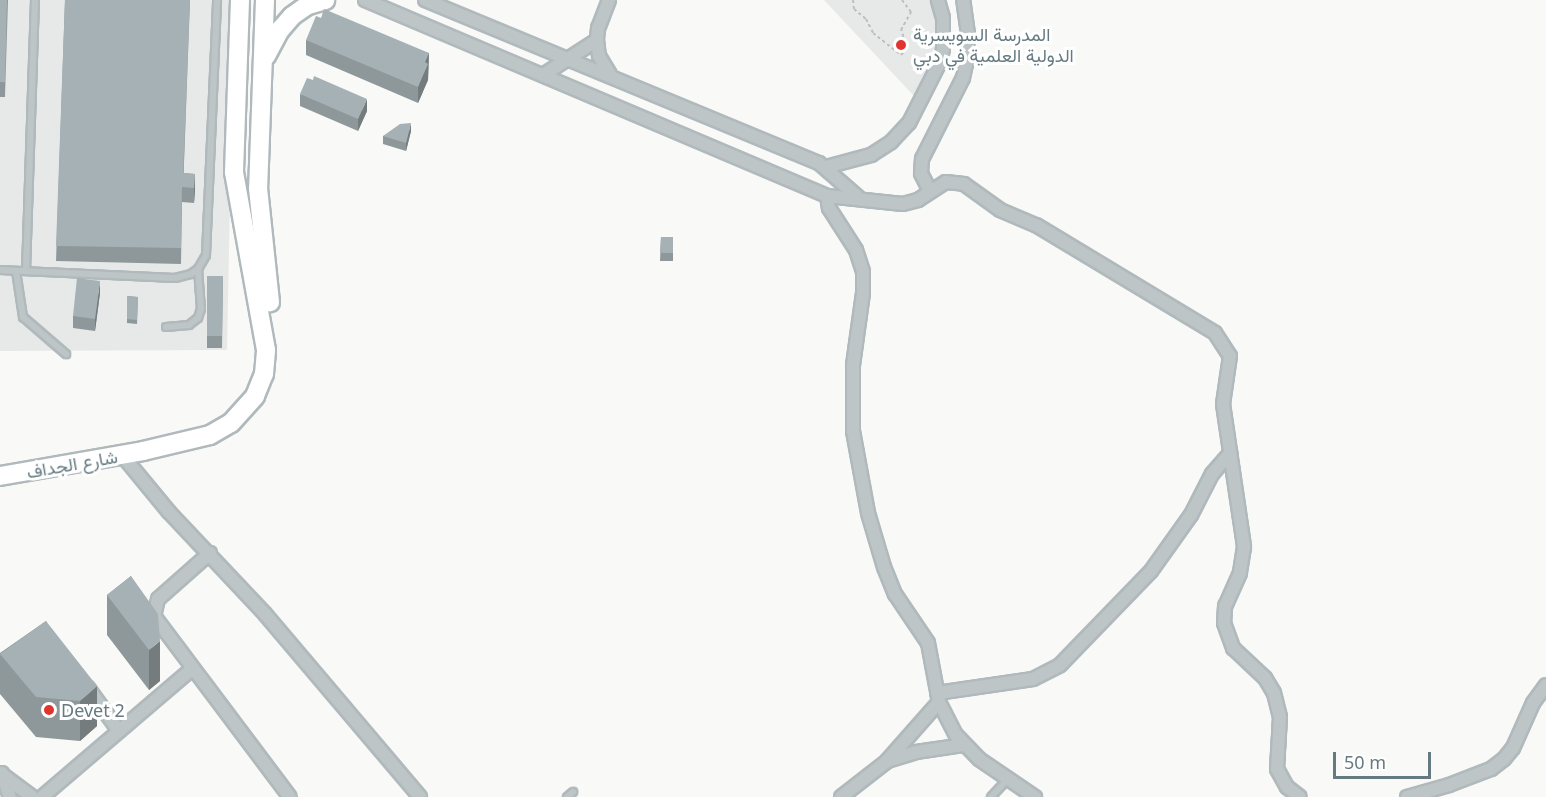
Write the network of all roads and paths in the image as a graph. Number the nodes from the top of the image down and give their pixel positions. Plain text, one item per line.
1 (35, 0) edge
2 (217, 0) edge
3 (240, 0) edge
4 (265, 0) edge
5 (325, 0) edge
6 (365, 0) edge
7 (425, 0) edge
8 (609, 0) edge
9 (853, 0) edge
10 (902, 0) edge
11 (938, 0) edge
12 (963, 0) edge
13 (597, 34) junction
14 (557, 53) junction
15 (571, 59) junction
16 (263, 63) junction
17 (543, 75) junction
18 (611, 76) junction
19 (826, 167) junction
20 (930, 190) junction
21 (827, 196) junction
22 (858, 197) junction
23 (198, 269) junction
24 (0, 270) edge
25 (16, 271) junction
26 (26, 271) junction
27 (165, 327) dead end
28 (66, 354) dead end
29 (143, 451) junction
30 (1230, 453) junction
31 (122, 455) junction
32 (0, 476) edge
33 (210, 553) junction
34 (192, 669) junction
35 (76, 673) edge
36 (1546, 685) edge
37 (938, 697) junction
38 (119, 731) junction
39 (964, 745) junction
40 (886, 762) junction
41 (1, 772) edge
42 (1008, 779) junction
43 (10, 797) edge
44 (32, 797) edge
45 (42, 797) edge
46 (290, 797) edge
47 (420, 797) edge
48 (841, 797) edge
49 (991, 797) edge
50 (1035, 797) edge
51 (1300, 797) edge
52 (1407, 797) edge

1 - 26 lane
2 - 23 lane
3 - 29 street
4 - 16 street
5 - 16 street
6 - 17 street
7 - 14 street
8 - 13 street
9 - 10 path
11 - 19 street
12 - 20 street
13 - 14 street
13 - 15 street
13 - 18 street
14 - 15 street
15 - 17 street
15 - 18 street
16 - 29 street
17 - 21 street
18 - 19 street
19 - 22 street
20 - 22 street
20 - 30 street
21 - 22 street
21 - 37 street
23 - 26 lane
23 - 27 lane
24 - 25 lane
25 - 26 lane
25 - 28 lane
29 - 31 street, شارع الجداف
30 - 37 street
30 - 51 street
31 - 32 street, شارع الجداف
31 - 33 street
33 - 34 street
33 - 47 street
34 - 38 street
34 - 46 street
35 - 38 street
36 - 52 street
37 - 39 street
37 - 40 street
38 - 45 street
39 - 40 street
39 - 42 street
40 - 48 street
41 - 43 street
41 - 44 street
42 - 49 lane
42 - 50 street

